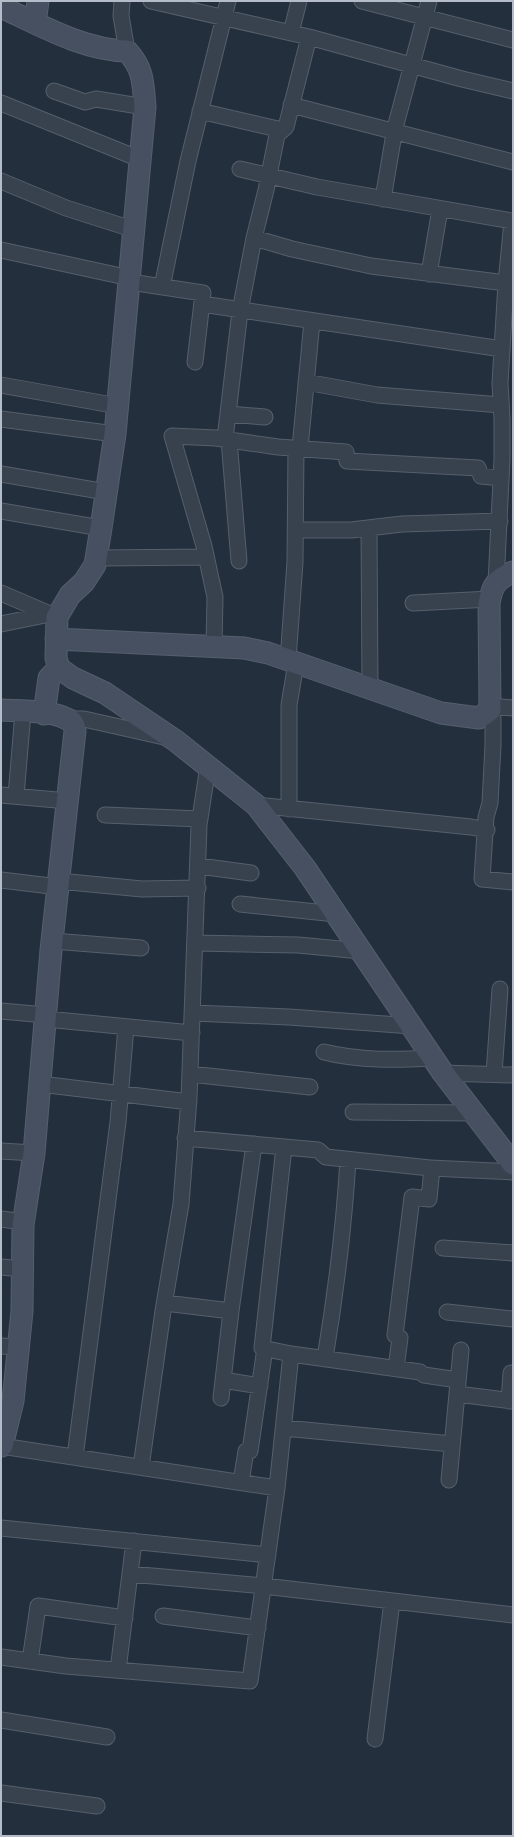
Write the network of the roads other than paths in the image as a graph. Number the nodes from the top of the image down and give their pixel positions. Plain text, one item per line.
1 (38, 1) edge
2 (122, 1) edge
3 (151, 1) edge
4 (228, 1) edge
5 (299, 1) edge
6 (362, 1) edge
7 (429, 1) edge
8 (1, 7) edge
9 (424, 17) junction
10 (223, 18) junction
11 (35, 23) junction
12 (291, 33) junction
13 (309, 37) junction
14 (513, 40) edge
15 (127, 51) junction
16 (411, 64) junction
17 (54, 91) dead end
18 (513, 91) edge
19 (1, 103) edge
20 (291, 105) junction
21 (145, 107) junction
22 (200, 110) junction
23 (282, 130) junction
24 (394, 132) junction
25 (142, 160) junction
26 (513, 162) edge
27 (240, 169) dead end
28 (269, 176) junction
29 (1, 181) edge
30 (383, 199) junction
31 (440, 209) junction
32 (135, 230) junction
33 (254, 238) junction
34 (512, 239) edge
35 (1, 250) edge
36 (429, 274) junction
37 (130, 280) junction
38 (506, 283) junction
39 (162, 287) junction
40 (202, 304) junction
41 (240, 310) junction
42 (312, 321) junction
43 (502, 349) junction
44 (195, 362) dead end
45 (306, 382) junction
46 (1, 385) edge
47 (507, 387) edge
48 (502, 405) junction
49 (118, 406) junction
50 (228, 414) junction
51 (265, 417) dead end
52 (1, 419) edge
53 (115, 434) junction
54 (227, 440) junction
55 (298, 448) junction
56 (1, 474) edge
57 (505, 476) edge
58 (106, 492) junction
59 (1, 511) edge
60 (500, 521) junction
61 (101, 528) junction
62 (369, 529) junction
63 (296, 530) junction
64 (206, 557) junction
65 (97, 558) junction
66 (239, 561) dead end
67 (513, 572) edge
68 (493, 591) junction
69 (1, 593) edge
70 (413, 603) dead end
71 (54, 616) junction
72 (1, 624) edge
73 (56, 639) junction
74 (214, 646) junction
75 (292, 662) junction
76 (59, 668) junction
77 (370, 689) junction
78 (490, 708) junction
79 (513, 708) edge
80 (1, 710) edge
81 (23, 712) junction
82 (44, 714) junction
83 (68, 719) junction
84 (174, 739) junction
85 (208, 766) junction
86 (1, 795) edge
87 (16, 796) junction
88 (68, 801) junction
89 (256, 805) junction
90 (289, 809) junction
91 (105, 814) dead end
92 (200, 819) junction
93 (487, 830) junction
94 (199, 866) junction
95 (251, 873) dead end
96 (1, 880) edge
97 (513, 882) edge
98 (59, 884) junction
99 (198, 888) junction
100 (240, 904) dead end
101 (336, 914) junction
102 (53, 941) junction
103 (196, 942) junction
104 (141, 948) dead end
105 (361, 951) junction
106 (500, 989) dead end
107 (1, 1011) edge
108 (193, 1014) junction
109 (46, 1017) junction
110 (412, 1026) junction
111 (126, 1027) junction
112 (192, 1033) junction
113 (324, 1052) dead end
114 (438, 1065) junction
115 (190, 1074) junction
116 (494, 1074) junction
117 (513, 1076) edge
118 (40, 1084) junction
119 (310, 1087) dead end
120 (121, 1094) junction
121 (189, 1102) junction
122 (353, 1112) dead end
123 (473, 1113) junction
124 (186, 1138) junction
125 (254, 1144) junction
126 (284, 1147) junction
127 (1, 1151) edge
128 (34, 1153) junction
129 (348, 1160) junction
130 (513, 1164) edge
131 (432, 1168) junction
132 (513, 1172) edge
133 (1, 1219) edge
134 (24, 1222) junction
135 (443, 1248) dead end
136 (513, 1253) edge
137 (1, 1267) edge
138 (23, 1269) junction
139 (165, 1303) junction
140 (231, 1311) junction
141 (447, 1312) dead end
142 (513, 1319) edge
143 (10, 1347) edge
144 (265, 1348) junction
145 (461, 1350) dead end
146 (291, 1354) junction
147 (325, 1358) junction
148 (396, 1368) junction
149 (511, 1373) dead end
150 (223, 1380) junction
151 (260, 1386) junction
152 (458, 1387) junction
153 (221, 1398) dead end
154 (511, 1401) edge
155 (5, 1418) edge
156 (284, 1428) junction
157 (452, 1444) junction
158 (1, 1449) edge
159 (75, 1457) junction
160 (141, 1467) junction
161 (449, 1480) dead end
162 (241, 1482) junction
163 (277, 1488) junction
164 (1, 1528) edge
165 (134, 1542) junction
166 (268, 1555) junction
167 (130, 1574) junction
168 (264, 1586) junction
169 (392, 1601) junction
170 (513, 1615) edge
171 (163, 1616) dead end
172 (124, 1618) junction
173 (258, 1628) junction
174 (1, 1657) edge
175 (30, 1661) junction
176 (118, 1670) junction
177 (1, 1720) edge
178 (107, 1737) dead end
179 (375, 1739) dead end
180 (1, 1793) edge
181 (97, 1806) dead end

1 - 11 street
2 - 15 street
3 - 10 street
4 - 10 street
5 - 12 street
6 - 9 street
7 - 9 street
8 - 11 street
9 - 14 street
9 - 16 street
10 - 12 street
10 - 22 street
11 - 15 street
12 - 13 street
13 - 16 street
13 - 20 street
15 - 21 street
16 - 18 street
16 - 24 street
17 - 21 street
19 - 25 street
20 - 23 street
20 - 24 street
21 - 25 street
22 - 23 street
22 - 39 street
23 - 28 street
24 - 26 street
24 - 30 street
25 - 32 street
27 - 28 street
28 - 30 street
28 - 33 street
29 - 32 street
30 - 31 street
31 - 34 street
31 - 36 street
32 - 37 street
33 - 36 street
33 - 41 street
34 - 38 street
35 - 37 street
36 - 38 street
37 - 39 street
37 - 49 street
38 - 43 street
39 - 40 street
40 - 41 street
40 - 44 street
41 - 42 street
41 - 50 street
42 - 43 street
42 - 45 street
43 - 47 street
45 - 48 street
45 - 55 street
46 - 49 street
47 - 48 street
48 - 57 street
49 - 53 street
50 - 51 street
50 - 54 street
52 - 53 street
53 - 58 street
54 - 55 street
54 - 64 street
54 - 66 street
55 - 57 street
55 - 63 street
56 - 58 street
57 - 60 street
58 - 61 street
59 - 61 street
60 - 62 street
60 - 68 street
61 - 65 street
62 - 63 street
62 - 77 street
63 - 75 street
64 - 65 street
64 - 74 street
65 - 71 street
67 - 68 street
68 - 70 street
68 - 78 street
69 - 71 street
71 - 72 street
71 - 73 street
73 - 74 street
73 - 76 street
74 - 75 street
75 - 77 street
75 - 90 street
76 - 82 street
76 - 84 street
77 - 78 street
78 - 79 street
78 - 93 street
80 - 81 street
81 - 82 street
81 - 87 street
82 - 83 street
83 - 84 street
83 - 88 street
84 - 85 street
85 - 89 street
85 - 92 street
86 - 87 street
87 - 88 street
88 - 98 street
89 - 90 street
89 - 101 street
90 - 93 street
91 - 92 street
92 - 94 street
93 - 97 street
94 - 95 street
94 - 99 street
96 - 98 street
98 - 99 street
98 - 102 street
99 - 103 street
100 - 101 street
101 - 105 street
102 - 104 street
102 - 109 street
103 - 105 street
103 - 108 street
105 - 110 street
106 - 116 street
107 - 109 street
108 - 110 street
108 - 112 street
109 - 111 street
109 - 118 street
110 - 114 street
111 - 112 street
111 - 120 street
112 - 115 street
113 - 114 street
114 - 116 street
114 - 123 street
115 - 119 street
115 - 121 street
116 - 117 street
118 - 120 street
118 - 128 street
120 - 121 street
120 - 159 street
121 - 124 street
122 - 123 street
123 - 130 street
124 - 125 street
124 - 139 street
125 - 126 street
125 - 140 street
126 - 129 street
126 - 144 street
127 - 128 street
128 - 134 street
129 - 131 street
129 - 147 street
131 - 132 street
131 - 148 street
133 - 134 street
134 - 138 street
135 - 136 street
137 - 138 street
138 - 143 street
139 - 140 street
139 - 160 street
140 - 150 street
141 - 142 street
143 - 155 street
144 - 146 street
144 - 151 street
145 - 152 street
146 - 147 street
146 - 156 street
147 - 148 street
148 - 152 street
149 - 154 street
150 - 151 street
150 - 153 street
151 - 162 street
152 - 154 street
152 - 157 street
155 - 158 street
156 - 157 street
156 - 163 street
157 - 161 street
158 - 159 street
159 - 160 street
160 - 162 street
162 - 163 street
163 - 166 street
164 - 165 street
165 - 166 street
165 - 167 street
166 - 168 street
167 - 168 street
167 - 172 street
168 - 169 street
168 - 173 street
169 - 170 street
169 - 179 street
171 - 173 street
172 - 175 street
172 - 176 street
173 - 176 street
174 - 175 street
175 - 176 street
177 - 178 street
180 - 181 street

